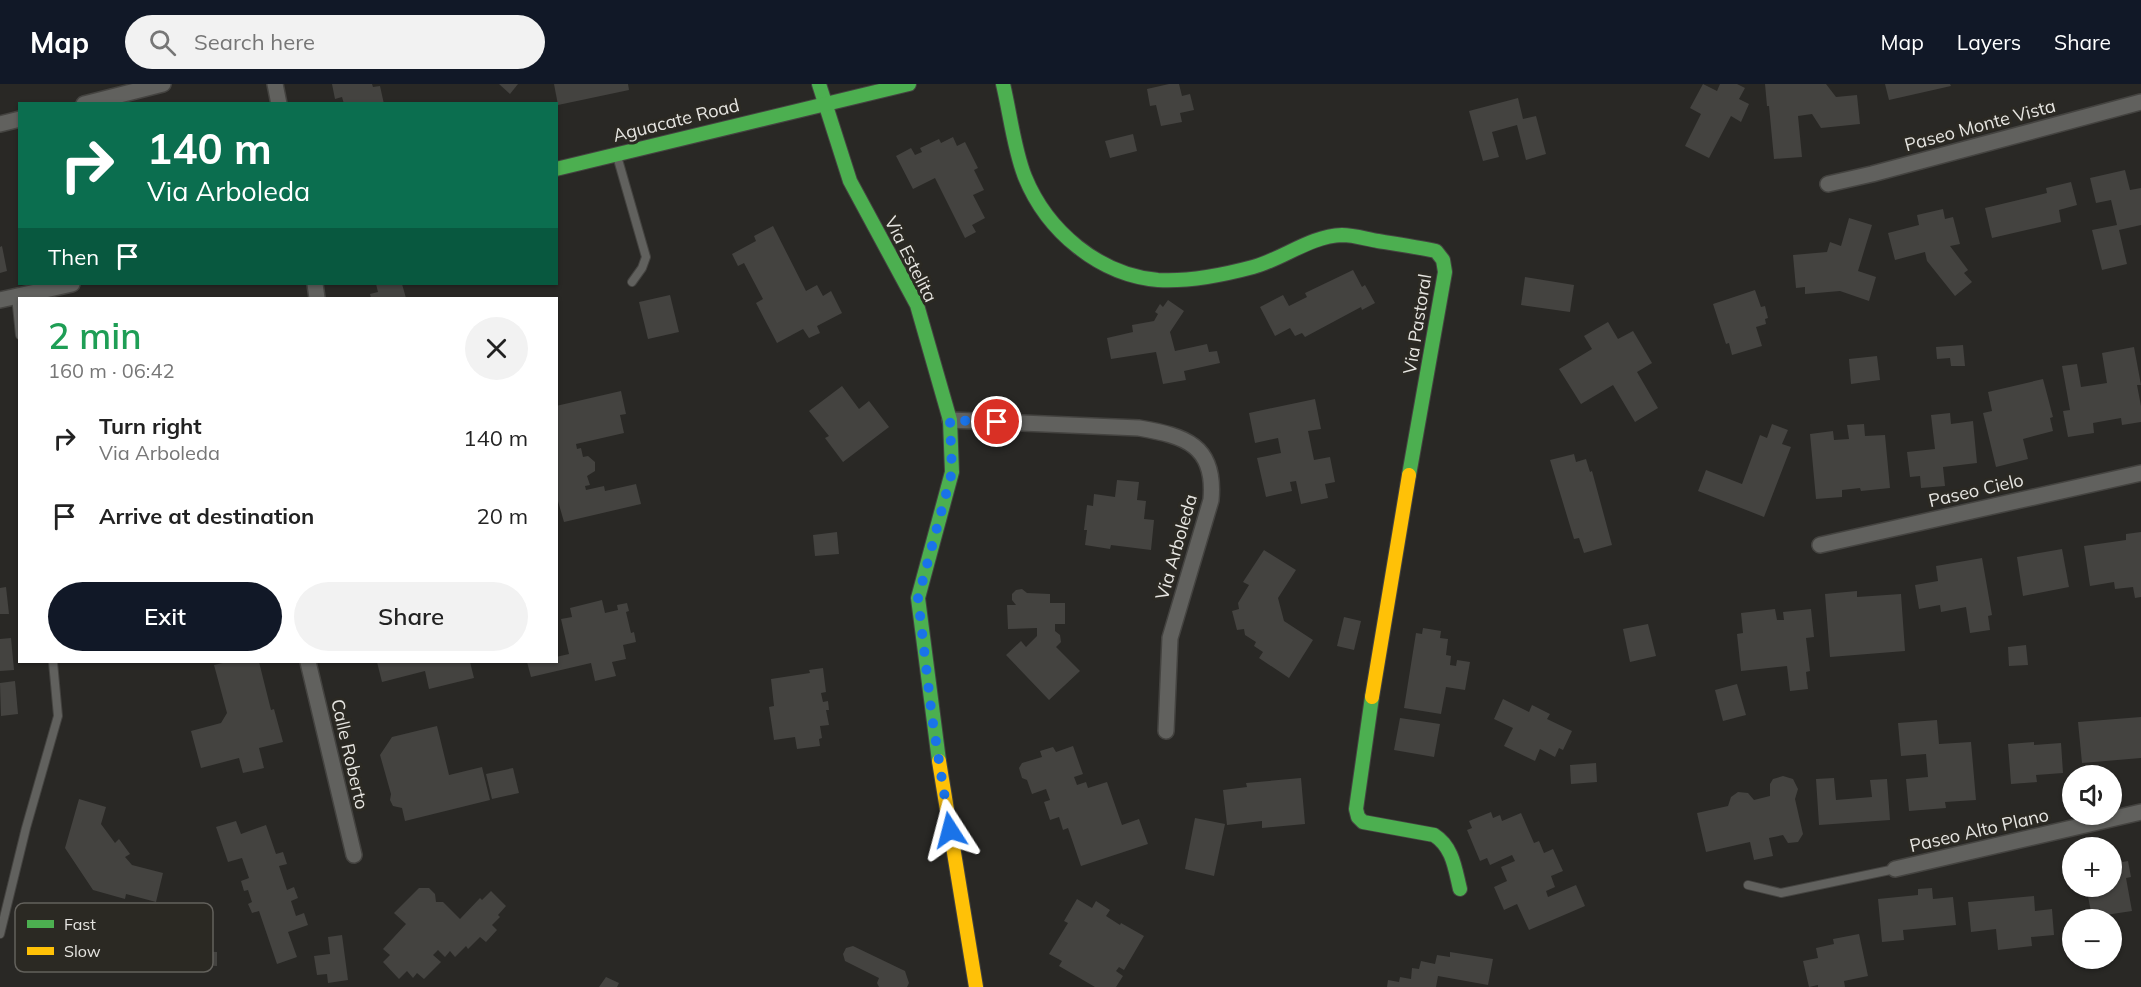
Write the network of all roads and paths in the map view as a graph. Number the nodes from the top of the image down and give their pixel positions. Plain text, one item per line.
1 (164, 84) edge
2 (275, 84) edge
3 (819, 84) edge
4 (909, 84) edge
5 (1003, 84) edge
6 (92, 102) edge
7 (279, 102) edge
8 (2141, 102) edge
9 (824, 104) junction
10 (18, 120) edge
11 (0, 124) edge
12 (617, 154) junction
13 (558, 169) edge
14 (1828, 184) dead end
15 (632, 282) dead end
16 (67, 285) edge
17 (16, 296) junction
18 (0, 300) edge
19 (18, 316) edge
20 (950, 420) junction
21 (2141, 473) edge
22 (1820, 545) dead end
23 (53, 663) edge
24 (308, 663) edge
25 (1166, 731) dead end
26 (2141, 812) edge
27 (354, 855) dead end
28 (1895, 869) joint
29 (1748, 885) dead end
30 (1460, 889) dead end
31 (0, 934) edge
32 (976, 987) edge

1 - 6 street
2 - 7 street
3 - 9 street, Via Estelita
4 - 9 street, Aguacate Road
5 - 30 street, Via Pastoral
8 - 14 street, Paseo Monte Vista
9 - 12 street, Aguacate Road
9 - 20 street, Via Estelita
10 - 11 street
12 - 13 street, Aguacate Road
12 - 15 lane
16 - 17 street
17 - 18 street
17 - 19 lane
20 - 25 street, Via Arboleda
20 - 32 street, Via Estelita
21 - 22 street, Paseo Cielo
23 - 31 lane
24 - 27 street, Calle Roberto
26 - 28 street, Paseo Alto Plano
28 - 29 lane

